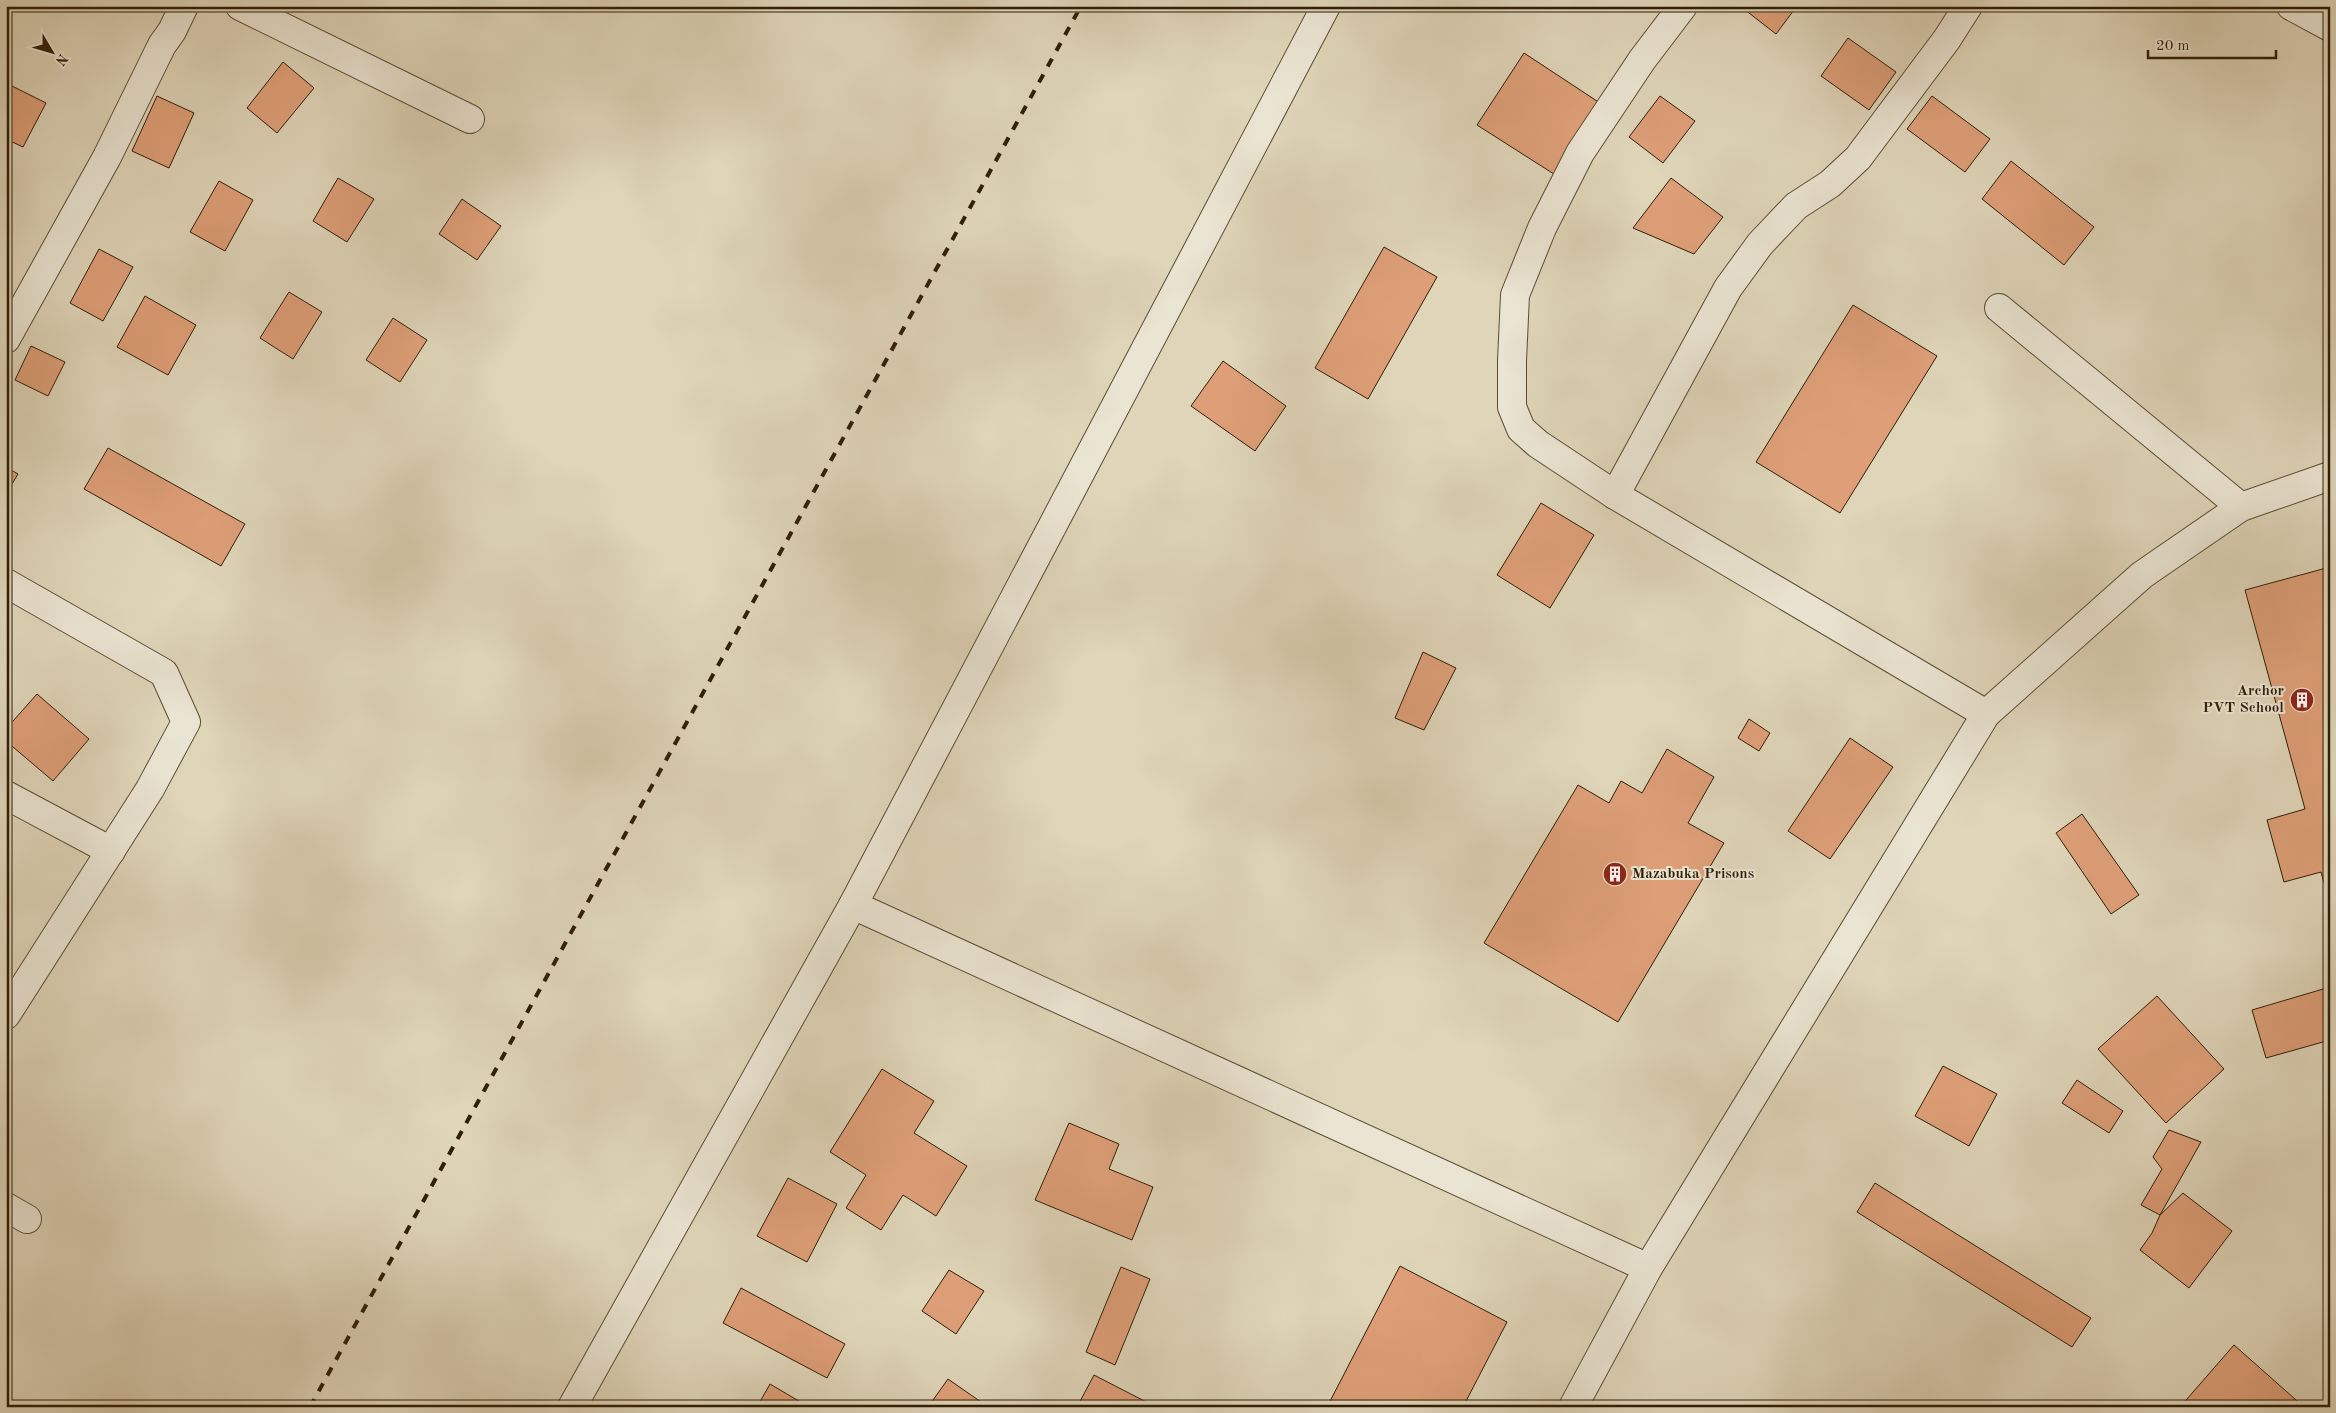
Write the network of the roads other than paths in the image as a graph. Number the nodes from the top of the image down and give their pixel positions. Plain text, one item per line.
1 (184, 6) edge
2 (240, 6) edge
3 (1326, 6) edge
4 (1683, 6) edge
5 (1968, 6) edge
6 (2292, 6) edge
7 (2330, 27) edge
8 (470, 119) dead end
9 (1999, 308) dead end
10 (6, 339) edge
11 (2330, 476) edge
12 (1615, 495) junction
13 (2241, 507) junction
14 (6, 583) edge
15 (1986, 714) junction
16 (6, 795) edge
17 (111, 850) junction
18 (853, 905) junction
19 (6, 1015) edge
20 (1648, 1268) junction
21 (572, 1407) edge
22 (1572, 1407) edge

1 - 10 street
2 - 8 street
3 - 18 street
4 - 12 street
5 - 12 street
6 - 7 street
9 - 13 street
11 - 13 street
12 - 15 street
13 - 15 street
14 - 17 street
15 - 20 street
16 - 17 street
17 - 19 street
18 - 20 street
18 - 21 street
20 - 22 street

